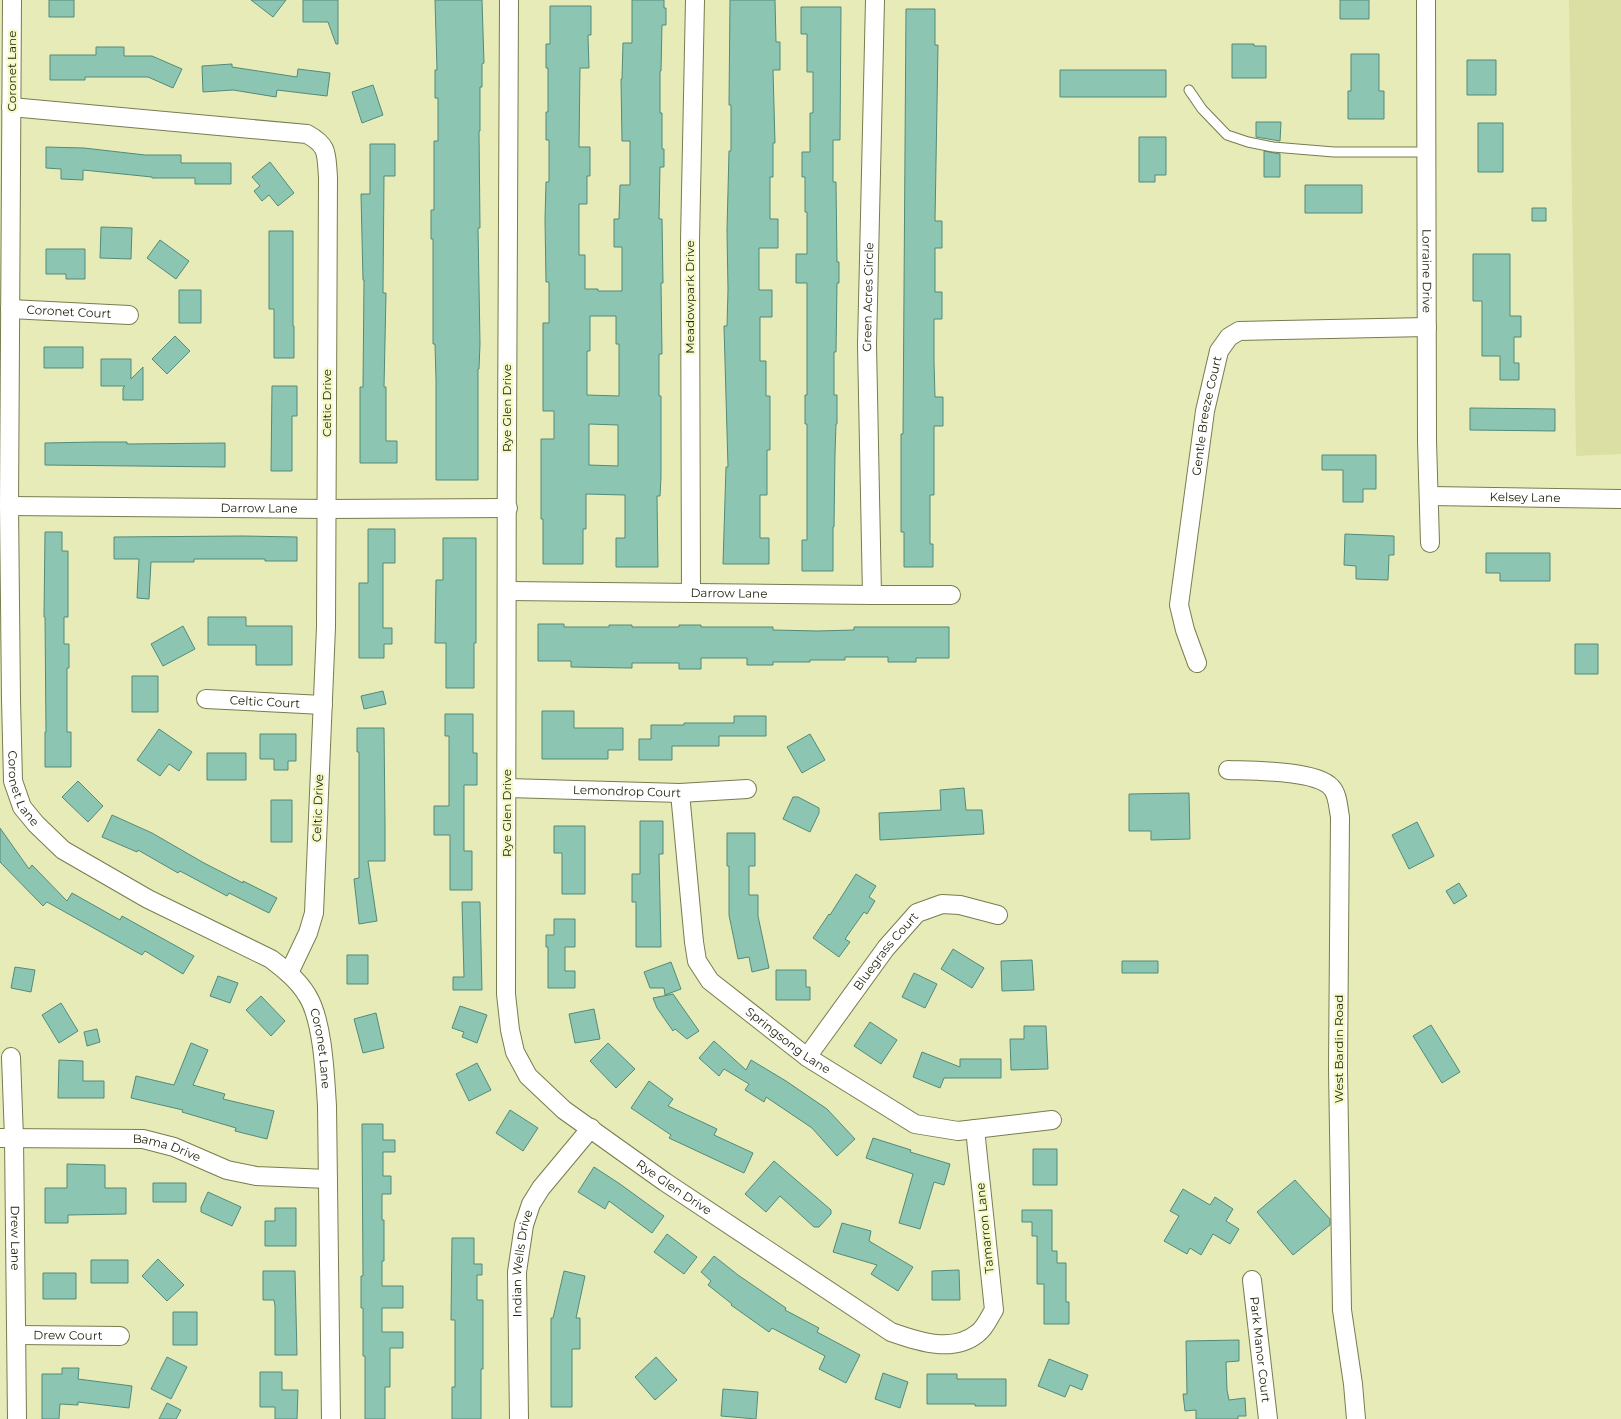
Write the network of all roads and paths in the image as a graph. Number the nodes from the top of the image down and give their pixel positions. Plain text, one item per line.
1 (12, 0) edge
2 (509, 0) edge
3 (694, 0) edge
4 (875, 0) edge
5 (1426, 0) edge
6 (1189, 90) dead end
7 (11, 106) junction
8 (1427, 152) junction
9 (10, 309) junction
10 (129, 315) dead end
11 (1427, 328) junction
12 (1430, 496) junction
13 (1621, 499) edge
14 (9, 506) junction
15 (326, 508) junction
16 (508, 508) junction
17 (1430, 542) dead end
18 (508, 592) junction
19 (691, 593) junction
20 (872, 595) junction
21 (951, 595) dead end
22 (1197, 663) dead end
23 (5, 698) edge
24 (206, 699) dead end
25 (323, 705) junction
26 (1228, 770) dead end
27 (507, 788) junction
28 (747, 789) dead end
29 (680, 794) junction
30 (998, 915) dead end
31 (289, 973) junction
32 (807, 1057) junction
33 (11, 1058) dead end
34 (1052, 1120) dead end
35 (591, 1128) junction
36 (975, 1129) junction
37 (7, 1138) edge
38 (328, 1179) junction
39 (1252, 1280) dead end
40 (985, 1325) joint
41 (16, 1335) junction
42 (120, 1336) dead end
43 (17, 1419) edge
44 (331, 1419) edge
45 (519, 1419) edge
46 (1268, 1419) edge
47 (1356, 1419) edge

1 - 7 street, Coronet Lane
2 - 16 street, Rye Glen Drive
3 - 19 street, Meadowpark Drive
4 - 20 street, Green Acres Circle
5 - 8 street, Lorraine Drive
6 - 8 lane
7 - 9 street, Coronet Lane
7 - 15 street, Celtic Drive
8 - 11 street, Lorraine Drive
9 - 10 street, Coronet Court
9 - 14 street, Coronet Lane
11 - 12 street, Lorraine Drive
11 - 22 street, Gentle Breeze Court
12 - 13 street, Kelsey Lane
12 - 17 street, Lorraine Drive
14 - 15 street, Darrow Lane
14 - 23 street, Coronet Lane
15 - 16 street, Darrow Lane
15 - 25 street, Celtic Drive
16 - 18 street, Rye Glen Drive
18 - 19 street, Darrow Lane
18 - 27 street, Rye Glen Drive
19 - 20 street, Darrow Lane
20 - 21 street, Darrow Lane
23 - 31 street, Coronet Lane
24 - 25 street, Celtic Court
25 - 31 street, Celtic Drive
26 - 47 street, West Bardin Road
27 - 29 street, Lemondrop Court
27 - 35 street, Rye Glen Drive
28 - 29 street, Lemondrop Court
29 - 32 street, Springsong Lane
30 - 32 street, Bluegrass Court
31 - 38 street, Coronet Lane
32 - 36 street, Springsong Lane
33 - 37 street, Drew Lane
34 - 36 street, Springsong Lane
35 - 40 street, Rye Glen Drive
35 - 45 street, Indian Wells Drive
36 - 40 street, Tamarron Lane
37 - 38 street, Bama Drive
37 - 41 street, Drew Lane
38 - 44 street, Coronet Lane
39 - 46 street, Park Manor Court
41 - 42 street, Drew Court
41 - 43 street, Drew Lane

